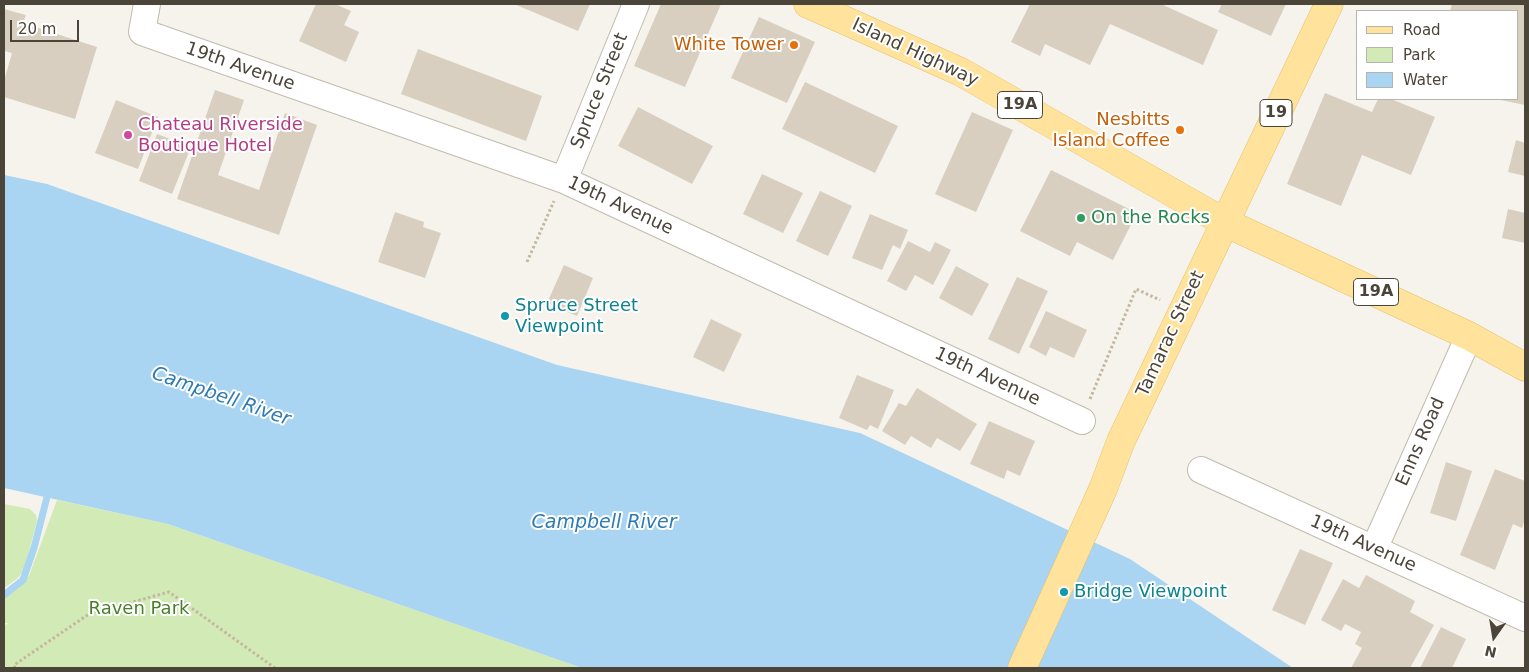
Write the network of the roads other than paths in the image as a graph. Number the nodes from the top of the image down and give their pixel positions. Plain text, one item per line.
1 (147, 4) edge
2 (636, 4) edge
3 (808, 4) edge
4 (1329, 4) edge
5 (564, 180) junction
6 (1224, 222) junction
7 (1469, 336) junction
8 (1525, 366) edge
9 (1082, 421) road end
10 (1201, 470) dead end
11 (1374, 549) junction
12 (1525, 618) edge
13 (1022, 668) edge

1 - 5 street, 19th Avenue
2 - 5 street, Spruce Street
3 - 6 main road, Island Highway / 19A
4 - 6 main road, Tamarac Street / 19
5 - 9 street, 19th Avenue
6 - 7 main road, Island Highway / 19A
6 - 13 main road, Tamarac Street / 19
7 - 8 main road, Island Highway / 19A
7 - 11 street, Enns Road
10 - 11 street, 19th Avenue
11 - 12 street, 19th Avenue

